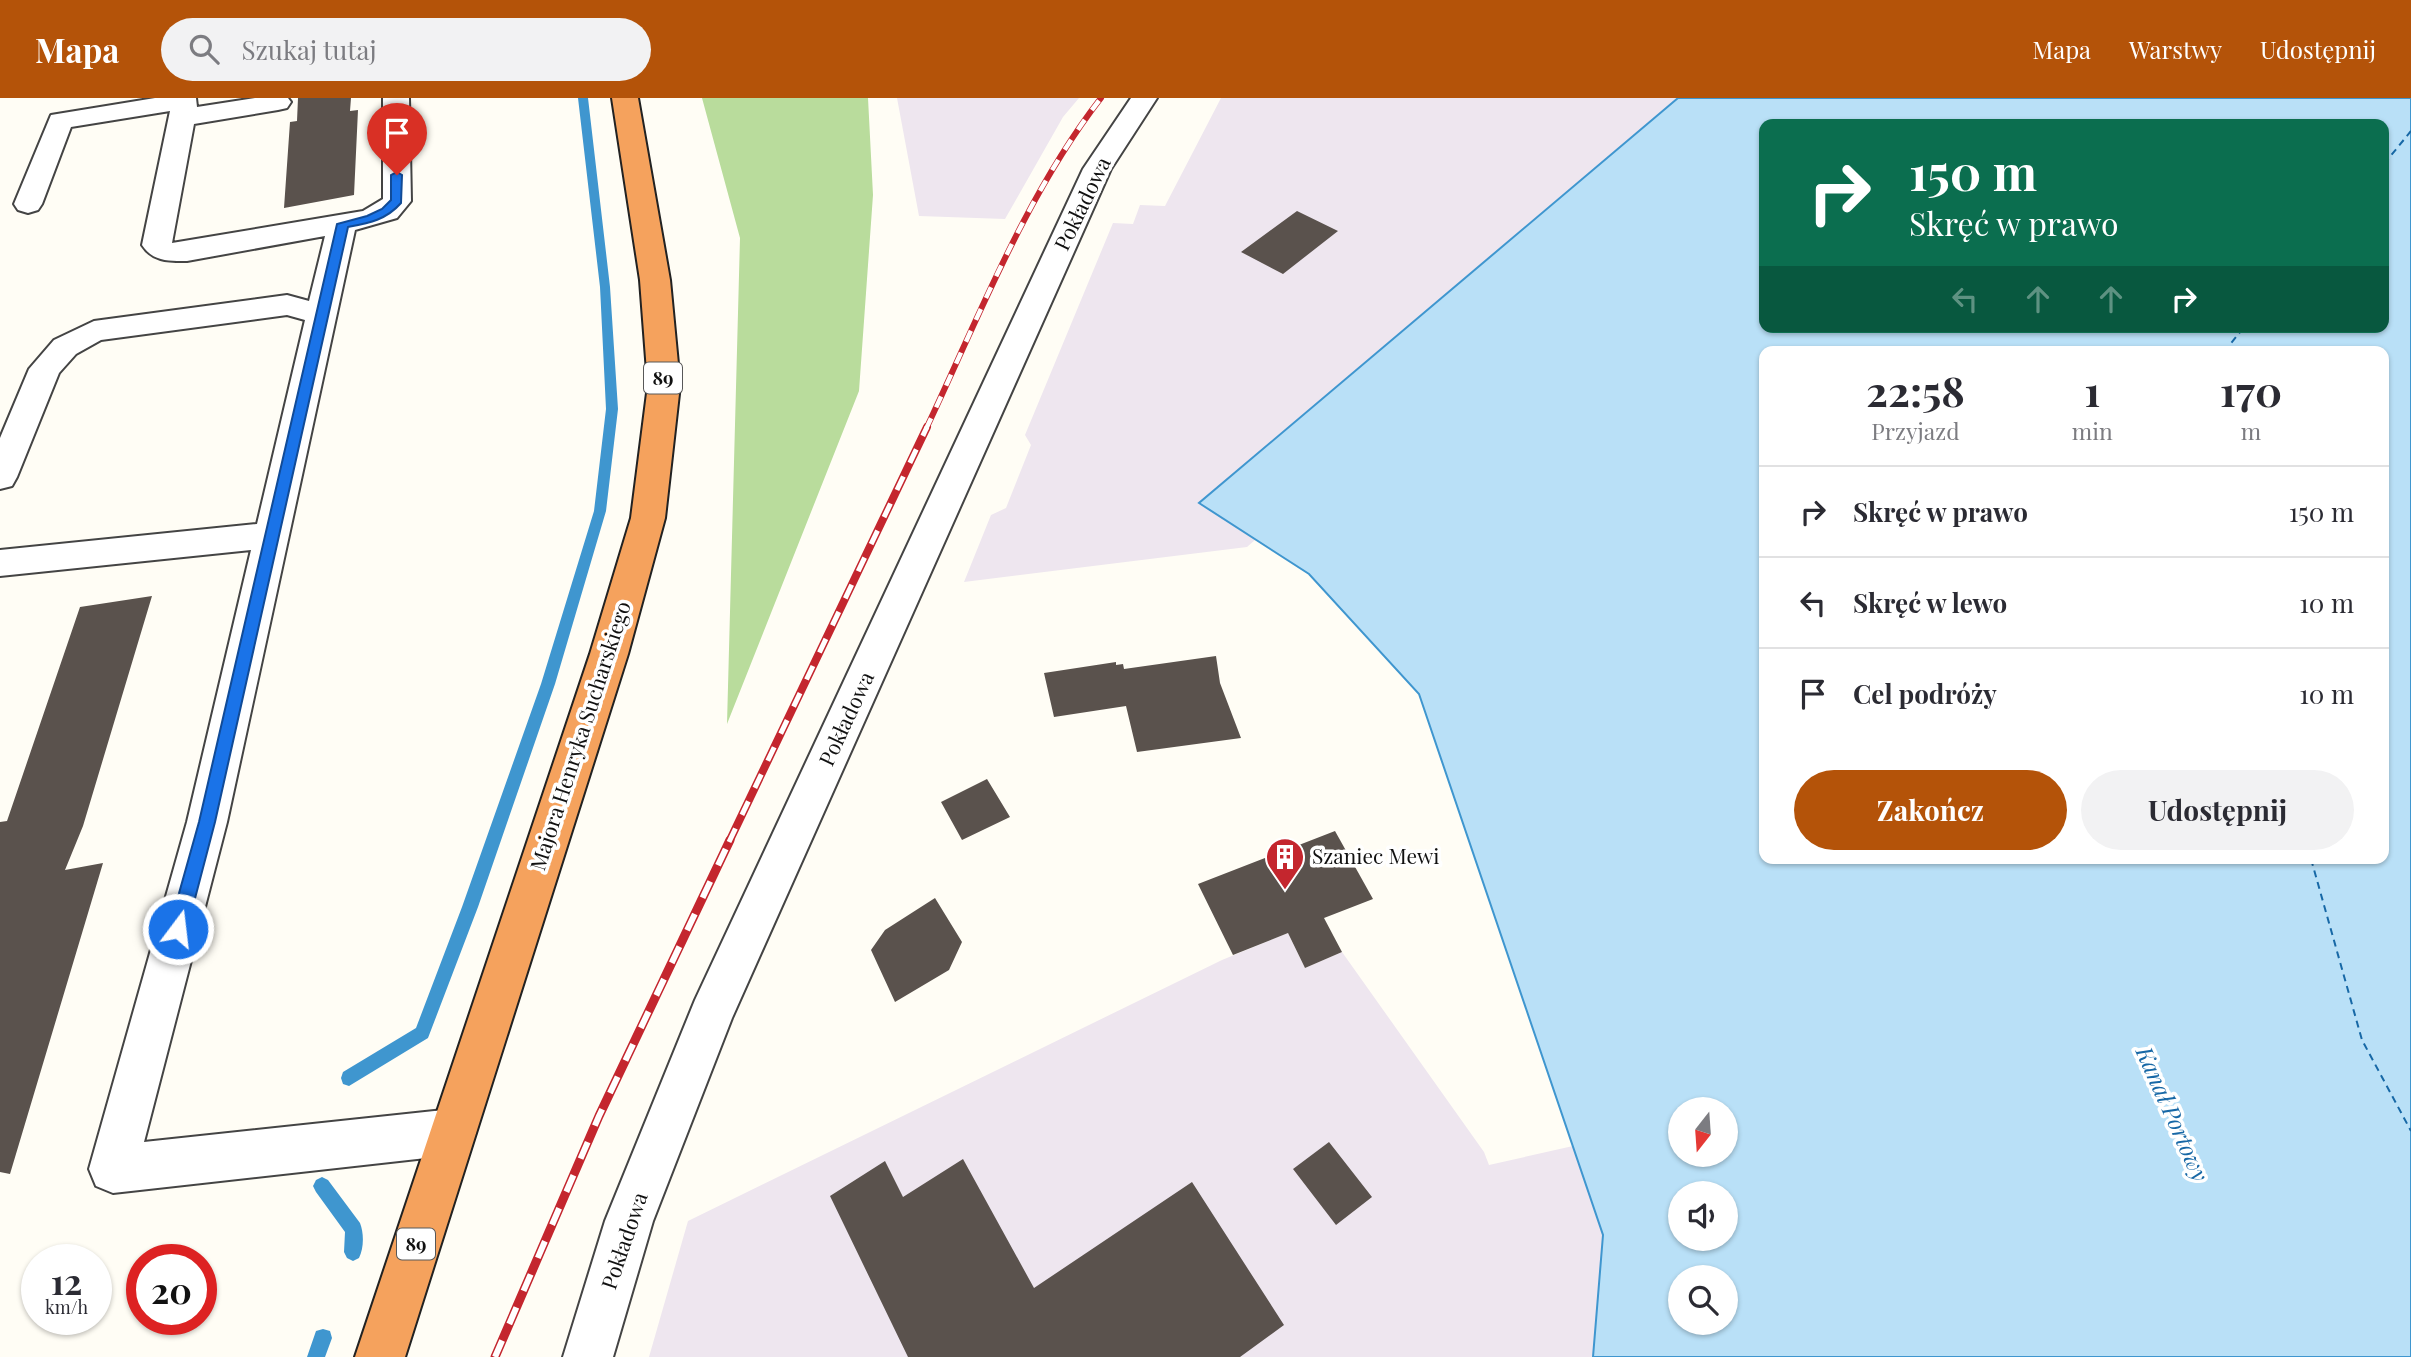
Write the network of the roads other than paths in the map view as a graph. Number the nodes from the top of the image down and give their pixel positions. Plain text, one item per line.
1 (396, 98) edge
2 (625, 98) edge
3 (1144, 98) edge
4 (278, 103) dead end
5 (181, 118) junction
6 (28, 204) dead end
7 (342, 224) junction
8 (322, 315) junction
9 (0, 477) edge
10 (272, 535) junction
11 (0, 563) edge
12 (453, 1132) junction
13 (380, 1357) edge
14 (588, 1357) edge

1 - 7 street
2 - 12 highway, Majora Henryka Sucharskiego / 89
3 - 14 street, Pokładowa
4 - 5 street
5 - 6 street
5 - 7 street
7 - 8 street
8 - 9 street
8 - 10 street
10 - 11 street
10 - 12 street
12 - 13 highway, Majora Henryka Sucharskiego / 89

